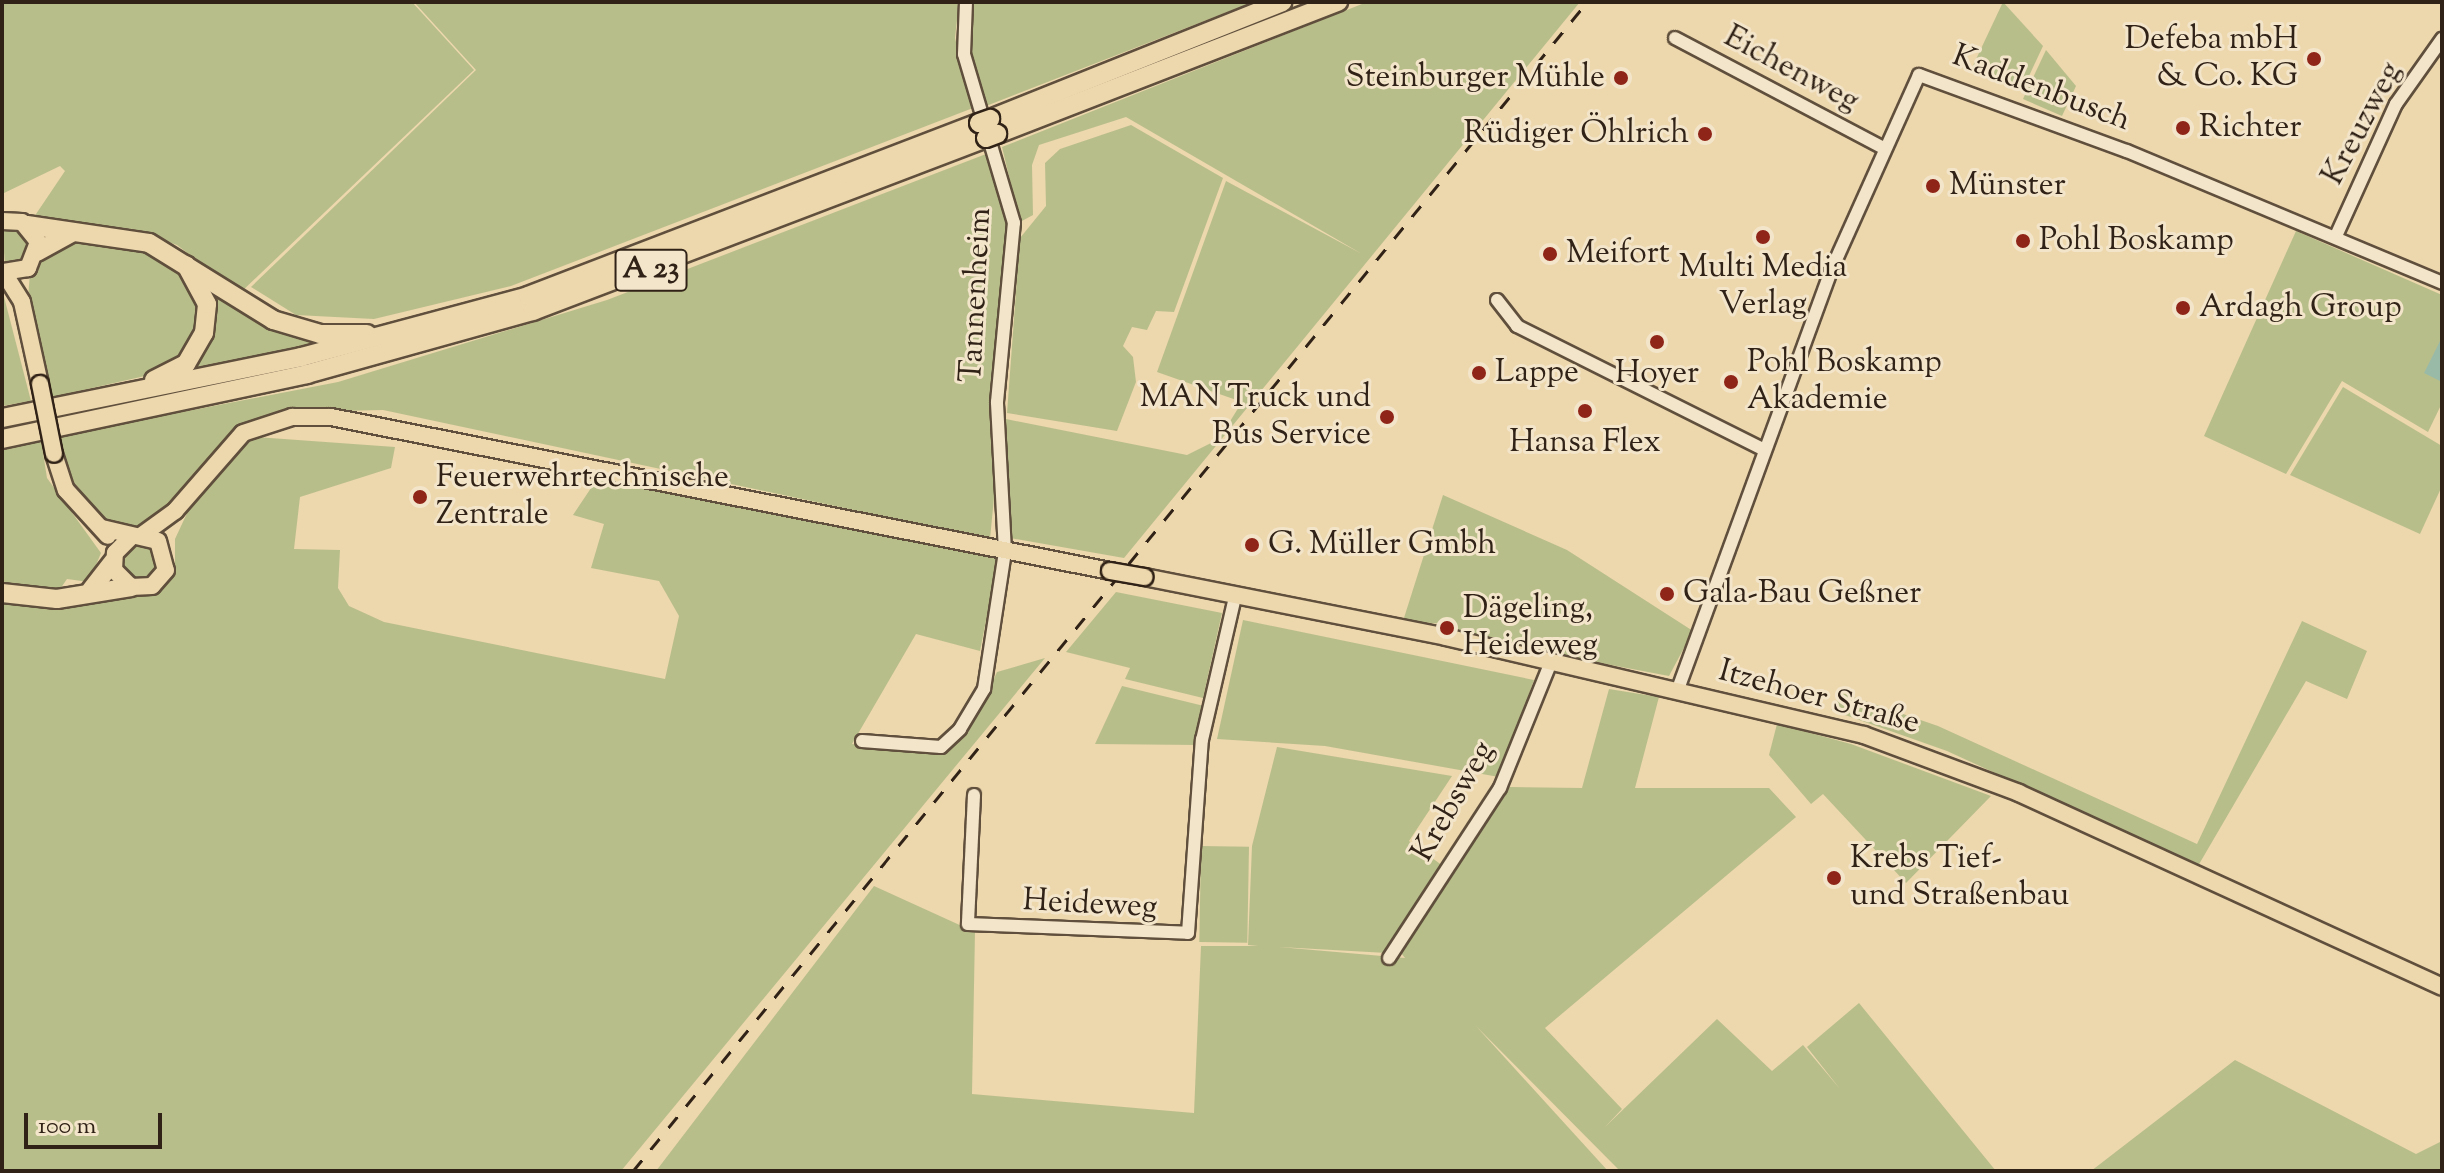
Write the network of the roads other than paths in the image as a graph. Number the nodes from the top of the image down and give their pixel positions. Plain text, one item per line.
1 (966, 2) edge
2 (1282, 2) edge
3 (1338, 2) edge
4 (1675, 38) dead end
5 (2442, 39) edge
6 (988, 128) junction
7 (1882, 147) junction
8 (2, 221) edge
9 (27, 225) junction
10 (71, 233) junction
11 (2336, 236) junction
12 (175, 256) junction
13 (33, 260) junction
14 (3, 272) edge
15 (2442, 283) edge
16 (1497, 300) dead end
17 (22, 302) junction
18 (402, 332) junction
19 (85, 402) junction
20 (2, 418) edge
21 (2, 442) edge
22 (1763, 449) junction
23 (175, 511) junction
24 (102, 528) junction
25 (137, 535) junction
26 (164, 549) junction
27 (1005, 551) junction
28 (114, 557) junction
29 (131, 587) junction
30 (91, 590) junction
31 (2, 593) edge
32 (1235, 597) junction
33 (1550, 664) junction
34 (1678, 689) junction
35 (862, 741) dead end
36 (974, 795) dead end
37 (1389, 958) dead end
38 (2442, 987) edge

1 - 27 street, Tannenheim
2 - 6 highway, A 23
3 - 6 highway, A 23
4 - 7 street, Eichenweg
5 - 11 street, Kreuzweg
6 - 18 highway, A 23
6 - 21 highway, A 23
7 - 11 street, Kaddenbusch
7 - 22 street, Kaddenbusch
8 - 9 main road
9 - 10 highway
9 - 13 main road
10 - 12 highway
10 - 13 highway
11 - 15 street, Kaddenbusch
12 - 18 highway
12 - 19 highway
13 - 14 main road
13 - 17 main road
14 - 17 main road
16 - 22 street
17 - 24 main road, bridge
18 - 19 highway, A 23
19 - 20 highway, A 23
22 - 34 street, Kaddenbusch
23 - 25 main road
23 - 26 main road
23 - 27 main road, Itzehoer Straße
24 - 25 main road
24 - 28 main road
25 - 26 main road
25 - 28 main road
26 - 29 main road
27 - 32 main road, Itzehoer Straße, bridge
27 - 35 street, Tannenheim
28 - 29 main road
28 - 30 highway
29 - 30 highway
30 - 31 highway
32 - 33 main road, Itzehoer Straße
32 - 36 street, Heideweg
33 - 34 main road, Itzehoer Straße
33 - 37 street, Krebsweg
34 - 38 main road, Itzehoer Straße

